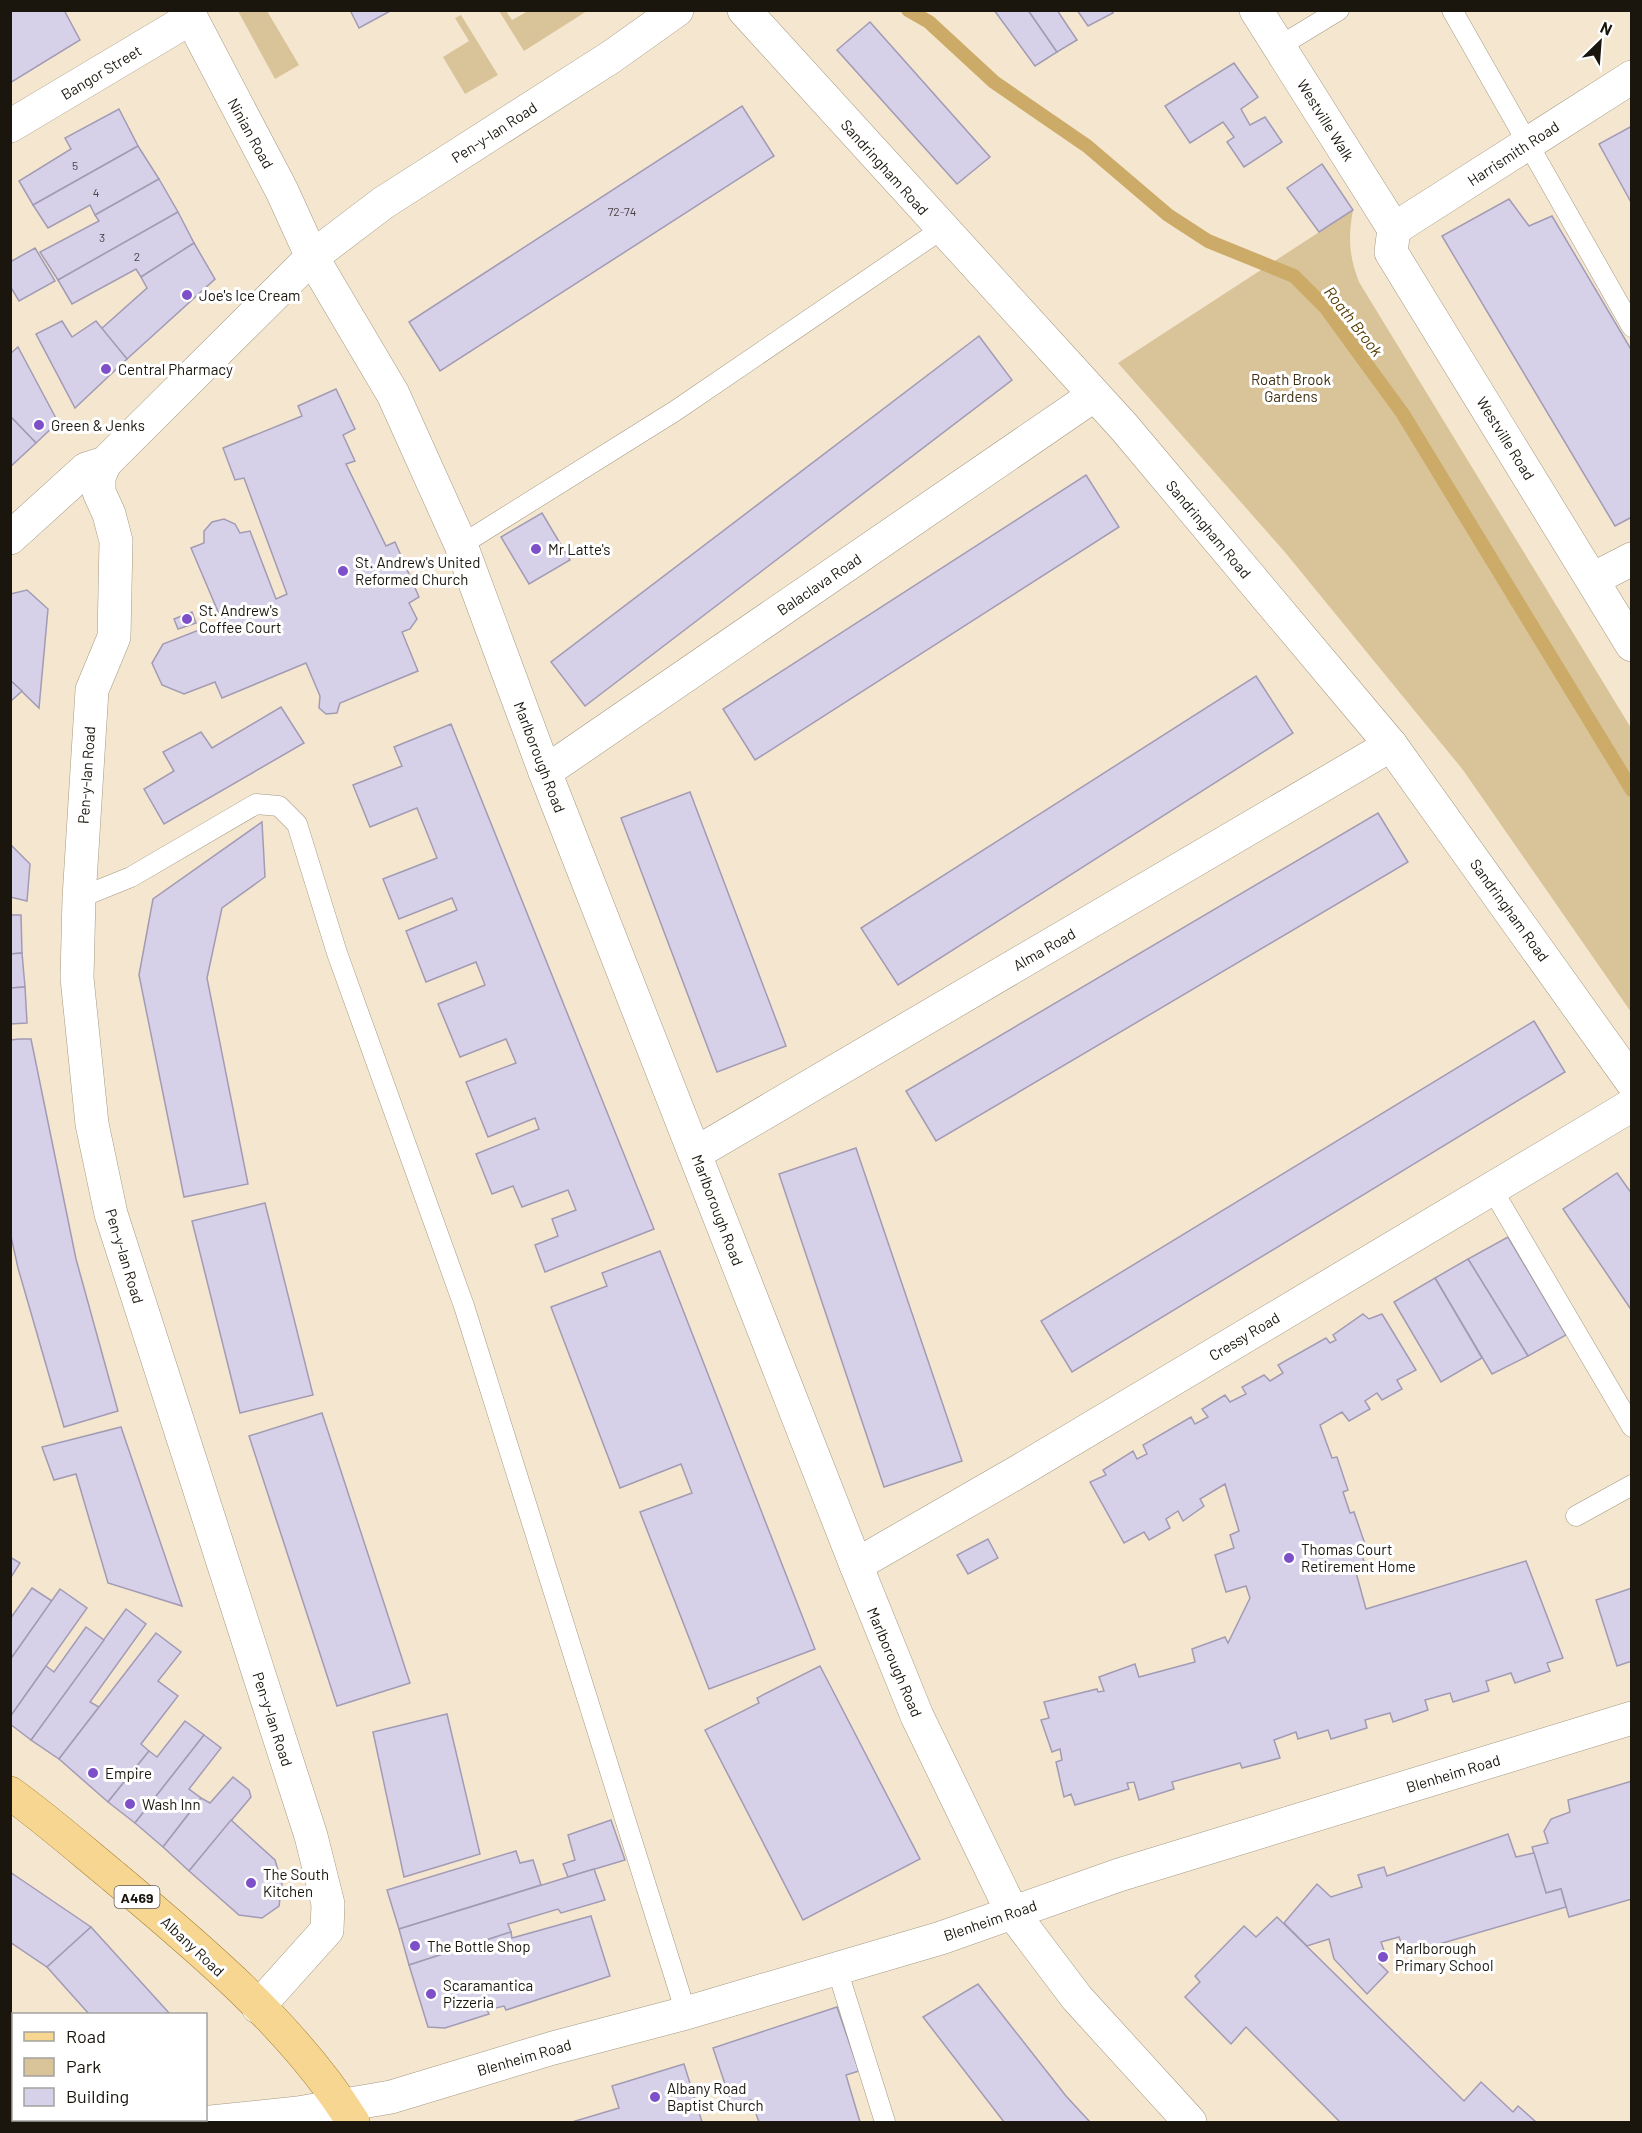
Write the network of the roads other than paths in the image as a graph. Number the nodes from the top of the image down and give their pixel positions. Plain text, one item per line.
1 (677, 10) edge
2 (744, 10) edge
3 (1256, 10) edge
4 (1339, 10) edge
5 (1452, 10) edge
6 (189, 14) edge
7 (1280, 46) junction
8 (1632, 77) edge
9 (10, 126) edge
10 (1528, 144) junction
11 (942, 229) junction
12 (1394, 229) junction
13 (312, 257) junction
14 (1632, 327) edge
15 (1093, 396) junction
16 (105, 462) junction
17 (10, 538) edge
18 (461, 545) junction
19 (1632, 559) edge
20 (1593, 579) junction
21 (1632, 645) edge
22 (1391, 746) junction
23 (545, 772) junction
24 (79, 898) junction
25 (1632, 1082) edge
26 (1632, 1105) edge
27 (696, 1153) junction
28 (1492, 1189) junction
29 (1632, 1427) edge
30 (1632, 1485) edge
31 (1576, 1516) dead end
32 (855, 1566) junction
33 (1632, 1718) edge
34 (10, 1793) edge
35 (1012, 1912) junction
36 (837, 1969) junction
37 (258, 2007) junction
38 (686, 2013) junction
39 (348, 2114) edge
40 (211, 2122) edge
41 (885, 2122) edge
42 (1190, 2122) edge

1 - 13 street, Pen-y-lan Road
2 - 11 street, Sandringham Road
3 - 7 street, Westville Walk
4 - 7 lane
5 - 10 lane
6 - 9 street, Bangor Street
6 - 13 street, Ninian Road
7 - 12 street, Westville Walk
8 - 10 street, Harrismith Road
10 - 12 street, Harrismith Road
10 - 14 lane
11 - 15 street, Sandringham Road
11 - 18 lane
12 - 20 street, Westville Road
13 - 16 street, Pen-y-lan Road
13 - 18 street, Marlborough Road
15 - 22 street, Sandringham Road
15 - 23 street, Balaclava Road
16 - 17 street, Pen-y-lan Road
16 - 24 street, Pen-y-lan Road
18 - 23 street, Marlborough Road
19 - 20 street
20 - 21 street, Westville Road
22 - 25 street, Sandringham Road
22 - 27 street, Alma Road
23 - 27 street, Marlborough Road
24 - 37 street, Pen-y-lan Road
24 - 38 lane
26 - 28 street, Cressy Road
27 - 32 street, Marlborough Road
28 - 29 lane
28 - 32 street, Cressy Road
30 - 31 lane
32 - 35 street, Marlborough Road
33 - 35 street, Blenheim Road
34 - 37 main road, Albany Road / A469
35 - 36 street, Blenheim Road
35 - 42 street, Marlborough Road
36 - 38 street, Blenheim Road
36 - 41 lane
37 - 39 main road, Albany Road / A469
38 - 39 street, Blenheim Road
39 - 40 street, Blenheim Road

